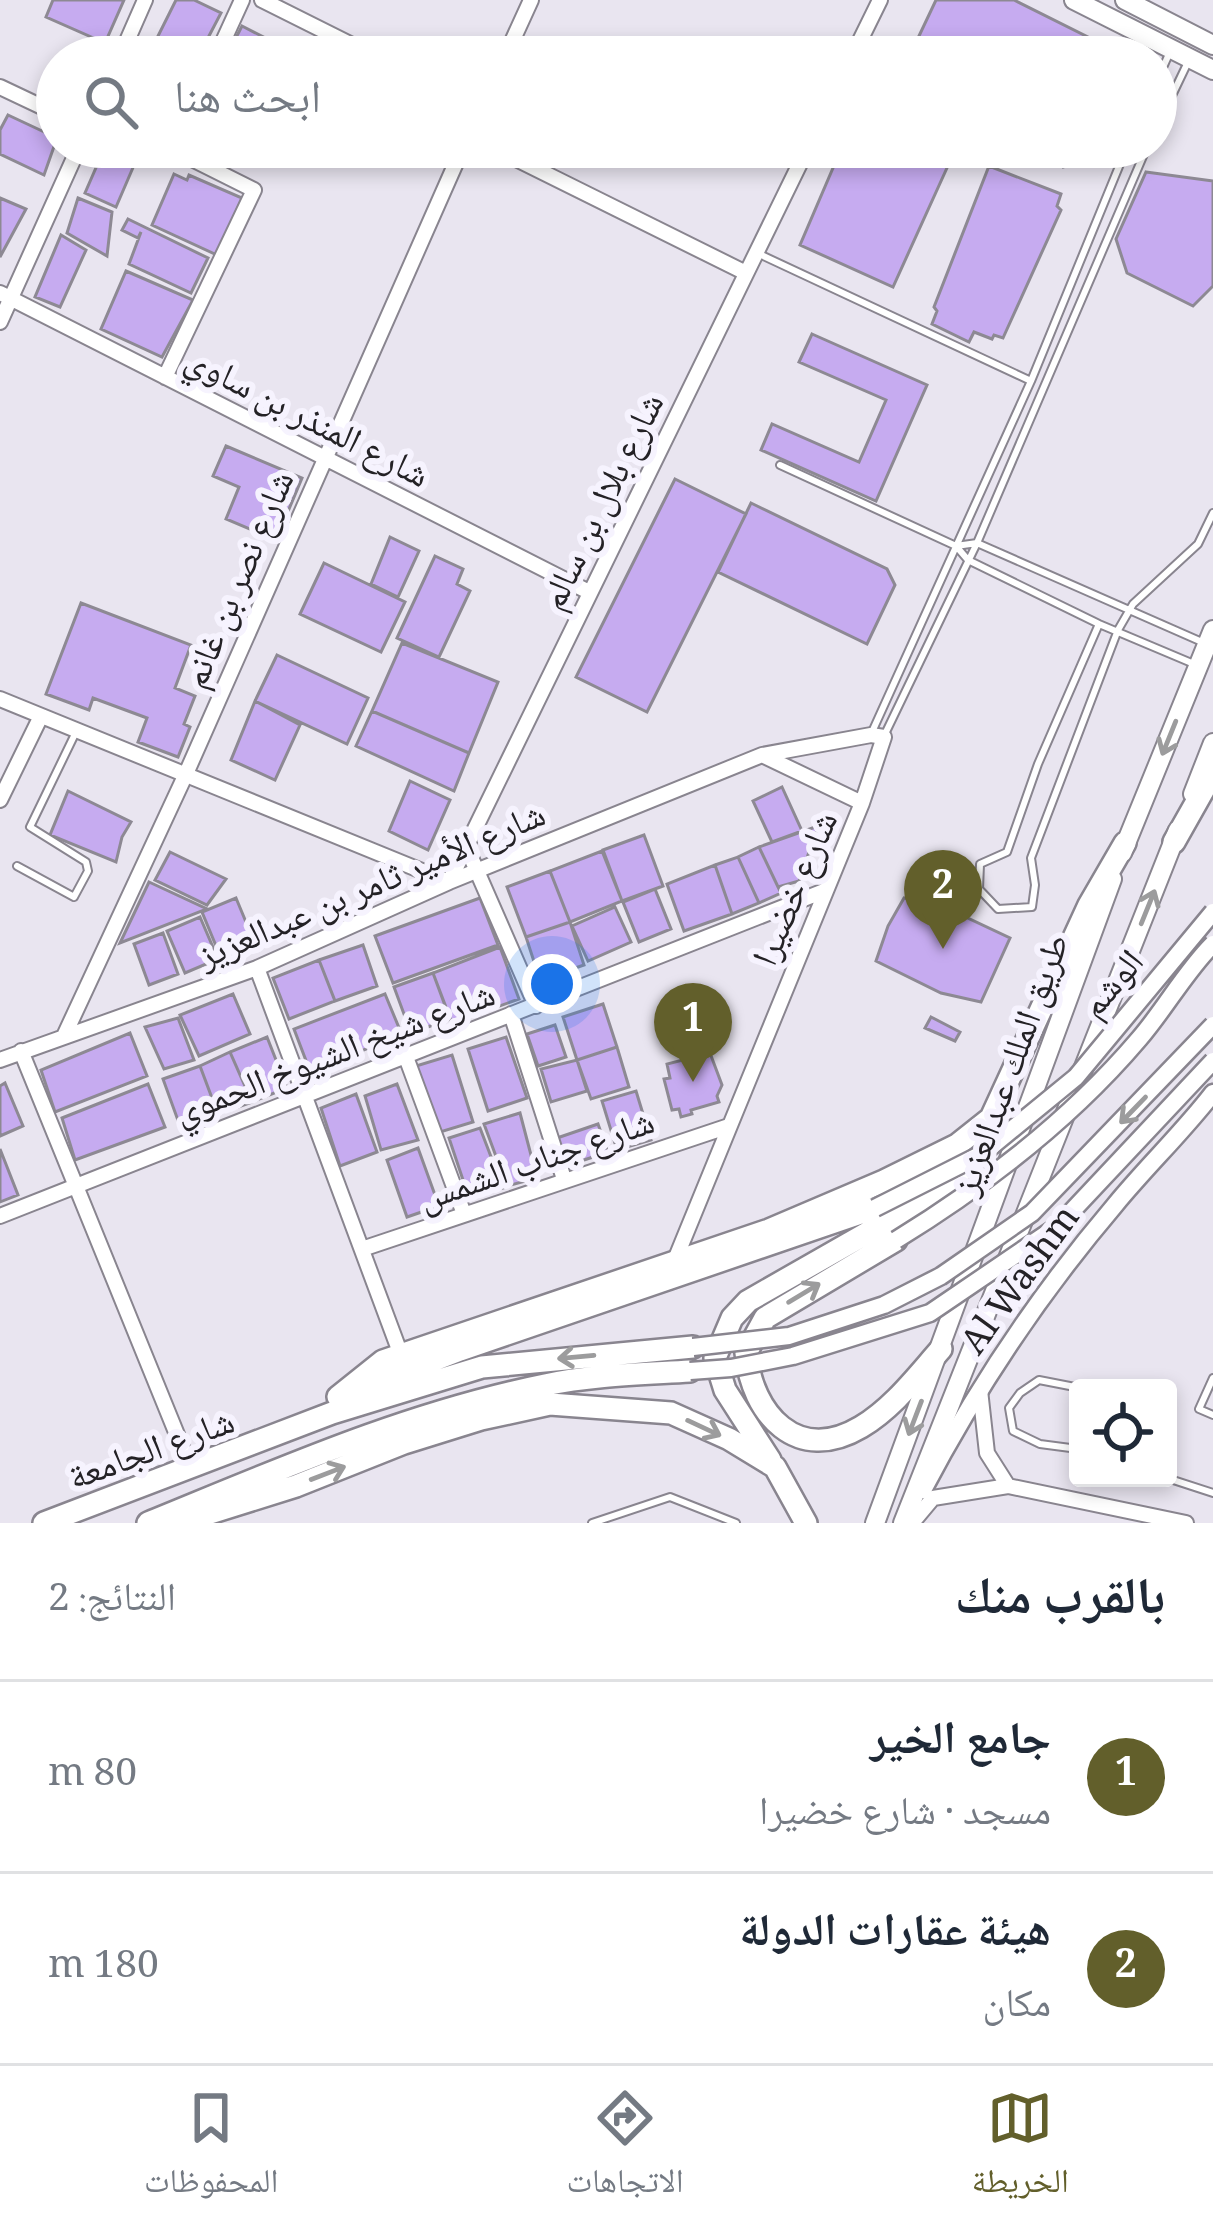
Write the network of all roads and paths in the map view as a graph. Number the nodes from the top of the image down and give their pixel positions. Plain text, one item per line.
1 (146, 0) edge
2 (242, 0) edge
3 (262, 0) edge
4 (531, 0) edge
5 (880, 0) edge
6 (1074, 0) edge
7 (1125, 0) edge
8 (1161, 9) edge
9 (130, 36) edge
10 (226, 36) edge
11 (334, 36) edge
12 (515, 36) edge
13 (862, 36) edge
14 (1146, 36) edge
15 (1213, 45) edge
16 (1177, 52) edge
17 (1190, 58) junction
18 (1213, 70) edge
19 (1177, 85) edge
20 (0, 87) edge
21 (36, 104) edge
22 (68, 168) edge
23 (211, 168) edge
24 (454, 168) edge
25 (534, 168) edge
26 (798, 168) edge
27 (1118, 168) edge
28 (1138, 168) edge
29 (756, 253) junction
30 (746, 273) junction
31 (5, 295) edge
32 (0, 322) edge
33 (165, 376) junction
34 (1030, 381) junction
35 (323, 457) junction
36 (780, 465) dead end
37 (1213, 513) edge
38 (977, 543) junction
39 (956, 546) junction
40 (968, 560) junction
41 (589, 592) junction
42 (1131, 609) junction
43 (1099, 624) junction
44 (1118, 629) junction
45 (1209, 637) edge
46 (1197, 665) junction
47 (0, 699) edge
48 (41, 716) junction
49 (77, 731) junction
50 (877, 736) junction
51 (1213, 743) edge
52 (762, 755) junction
53 (1213, 773) edge
54 (185, 776) junction
55 (0, 800) edge
56 (862, 803) junction
57 (1174, 842) junction
58 (1125, 843) junction
59 (466, 847) junction
60 (17, 866) dead end
61 (479, 872) junction
62 (449, 882) junction
63 (824, 891) junction
64 (1213, 912) edge
65 (1213, 944) edge
66 (257, 968) junction
67 (536, 1006) junction
68 (511, 1014) junction
69 (1213, 1025) edge
70 (64, 1034) junction
71 (21, 1051) junction
72 (406, 1057) junction
73 (0, 1060) edge
74 (1213, 1061) edge
75 (1213, 1093) edge
76 (305, 1095) junction
77 (729, 1126) junction
78 (982, 1154) junction
79 (564, 1179) junction
80 (78, 1185) junction
81 (875, 1208) joint
82 (464, 1214) junction
83 (0, 1216) edge
84 (896, 1240) joint
85 (362, 1249) junction
86 (675, 1260) junction
87 (693, 1347) joint
88 (941, 1348) junction
89 (401, 1354) junction
90 (690, 1371) joint
91 (1213, 1378) edge
92 (1069, 1386) edge
93 (980, 1390) junction
94 (338, 1397) junction
95 (1213, 1415) edge
96 (281, 1435) junction
97 (1069, 1448) edge
98 (775, 1467) junction
99 (191, 1468) junction
100 (1177, 1481) edge
101 (1008, 1486) junction
102 (1213, 1493) edge
103 (44, 1523) edge
104 (148, 1523) edge
105 (178, 1523) edge
106 (592, 1523) edge
107 (736, 1523) edge
108 (806, 1523) edge
109 (875, 1523) edge
110 (907, 1523) edge
111 (1186, 1523) edge

1 - 9 street
2 - 10 street
3 - 11 street
4 - 12 street
5 - 13 street
6 - 14 main road
7 - 8 main road
8 - 15 main road
16 - 17 main road
17 - 18 main road
17 - 19 lane
20 - 21 street
22 - 31 street
23 - 33 street
24 - 35 street, شارع نصر بن غانم
25 - 30 street
26 - 29 street, شارع بلال بن سالم
27 - 34 lane
28 - 38 lane
29 - 30 street, شارع بلال بن سالم
29 - 34 lane
30 - 41 street, شارع بلال بن سالم
31 - 32 street
31 - 33 street, شارع المنذر بن ساوي
33 - 35 street, شارع المنذر بن ساوي
34 - 39 lane
35 - 41 street, شارع المنذر بن ساوي
35 - 54 street, شارع نصر بن غانم
36 - 39 lane
37 - 42 lane
38 - 39 lane
38 - 40 lane
38 - 42 lane
39 - 40 lane
39 - 50 lane
40 - 43 lane
40 - 50 lane
41 - 59 street, شارع بلال بن سالم
42 - 44 lane
42 - 45 lane
43 - 44 lane
43 - 44 lane
44 - 46 lane
45 - 46 main road, طريق الملك عبدالعزيز
46 -> 58 main road, طريق الملك عبدالعزيز
47 - 48 street
48 - 49 street
48 - 55 street
49 - 54 street
49 - 60 lane
50 - 52 street, شارع الأمير ثامر بن عبدالعزيز
50 - 56 street, شارع خضيرا
51 - 57 main road, طريق الملك عبدالعزيز
52 - 56 street
52 - 61 street, شارع الأمير ثامر بن عبدالعزيز
53 - 57 main road
54 - 62 street
54 - 70 street, شارع نصر بن غانم
56 - 63 street, شارع خضيرا
110 -> 57 main road, طريق الملك عبدالعزيز
58 - 86 main road
58 - 88 main road, طريق الملك عبدالعزيز
59 - 61 street
59 - 62 street, شارع بلال بن سالم
61 - 62 street, شارع الأمير ثامر بن عبدالعزيز
61 - 67 street
62 - 66 street, شارع الأمير ثامر بن عبدالعزيز
63 - 67 street, شارع شيخ الشيوخ الحموي
63 - 77 street, شارع خضيرا
64 - 78 street, الوشم, bridge
65 - 84 street, bridge
66 - 70 street, شارع الأمير ثامر بن عبدالعزيز
66 - 76 street
67 - 68 street, شارع شيخ الشيوخ الحموي
68 - 72 street, شارع شيخ الشيوخ الحموي
68 - 79 street
69 -> 87 street, bridge
70 - 71 street, شارع الأمير ثامر بن عبدالعزيز
71 - 73 street, شارع الأمير ثامر بن عبدالعزيز
71 - 80 street
72 - 76 street, شارع شيخ الشيوخ الحموي
72 - 82 street
74 - 90 street, bridge
75 - 93 street, Al Washm
76 - 80 street, شارع شيخ الشيوخ الحموي
76 - 85 street
77 - 79 street, شارع جناب الشمس
77 - 86 street, شارع خضيرا
78 - 81 street, الوشم, bridge
78 - 98 main road
79 - 82 street, شارع جناب الشمس
80 - 83 street, شارع شيخ الشيوخ الحموي
80 - 99 street
81 - 94 main road
82 - 85 street, شارع جناب الشمس
88 -> 84 main road
85 - 89 street
86 - 89 main road
87 -> 96 main road
88 -> 109 main road, طريق الملك عبدالعزيز
89 - 94 main road
90 - 104 main road, شارع الجامعة
91 - 95 lane
92 - 97 lane
93 - 101 street
93 - 110 street, Al Washm
94 - 96 main road
96 - 99 main road, شارع الجامعة
105 -> 98 main road
98 - 108 main road
99 - 103 main road, شارع الجامعة
100 - 102 lane
101 - 110 street
101 - 111 street
106 - 107 lane

